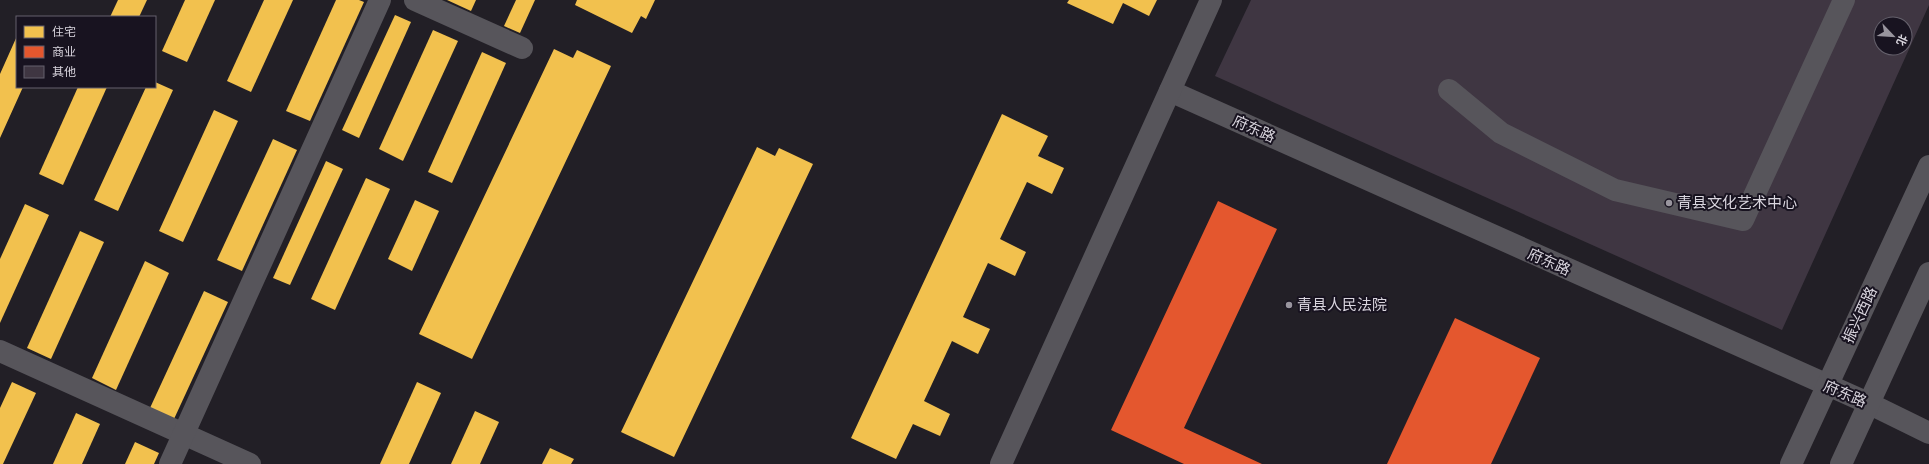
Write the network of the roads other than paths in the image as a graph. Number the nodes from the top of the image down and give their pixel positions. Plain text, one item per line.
1 (380, 0) edge
2 (415, 0) edge
3 (1211, 0) edge
4 (1844, 0) edge
5 (522, 48) dead end
6 (1449, 90) dead end
7 (1170, 91) junction
8 (1929, 166) edge
9 (1929, 273) edge
10 (0, 351) edge
11 (1827, 386) junction
12 (1868, 404) junction
13 (1929, 433) edge
14 (184, 434) junction
15 (170, 464) edge
16 (250, 464) edge
17 (1001, 464) edge
18 (1791, 464) edge
19 (1841, 464) edge

1 - 14 street
2 - 5 street
3 - 7 street
4 - 6 street
7 - 11 street, 府东路
7 - 17 street
8 - 11 street, 振兴西路
9 - 12 street
10 - 14 street
11 - 12 street, 府东路
11 - 18 street, 振兴西路
12 - 13 street, 府东路
12 - 19 street
14 - 15 street
14 - 16 street

